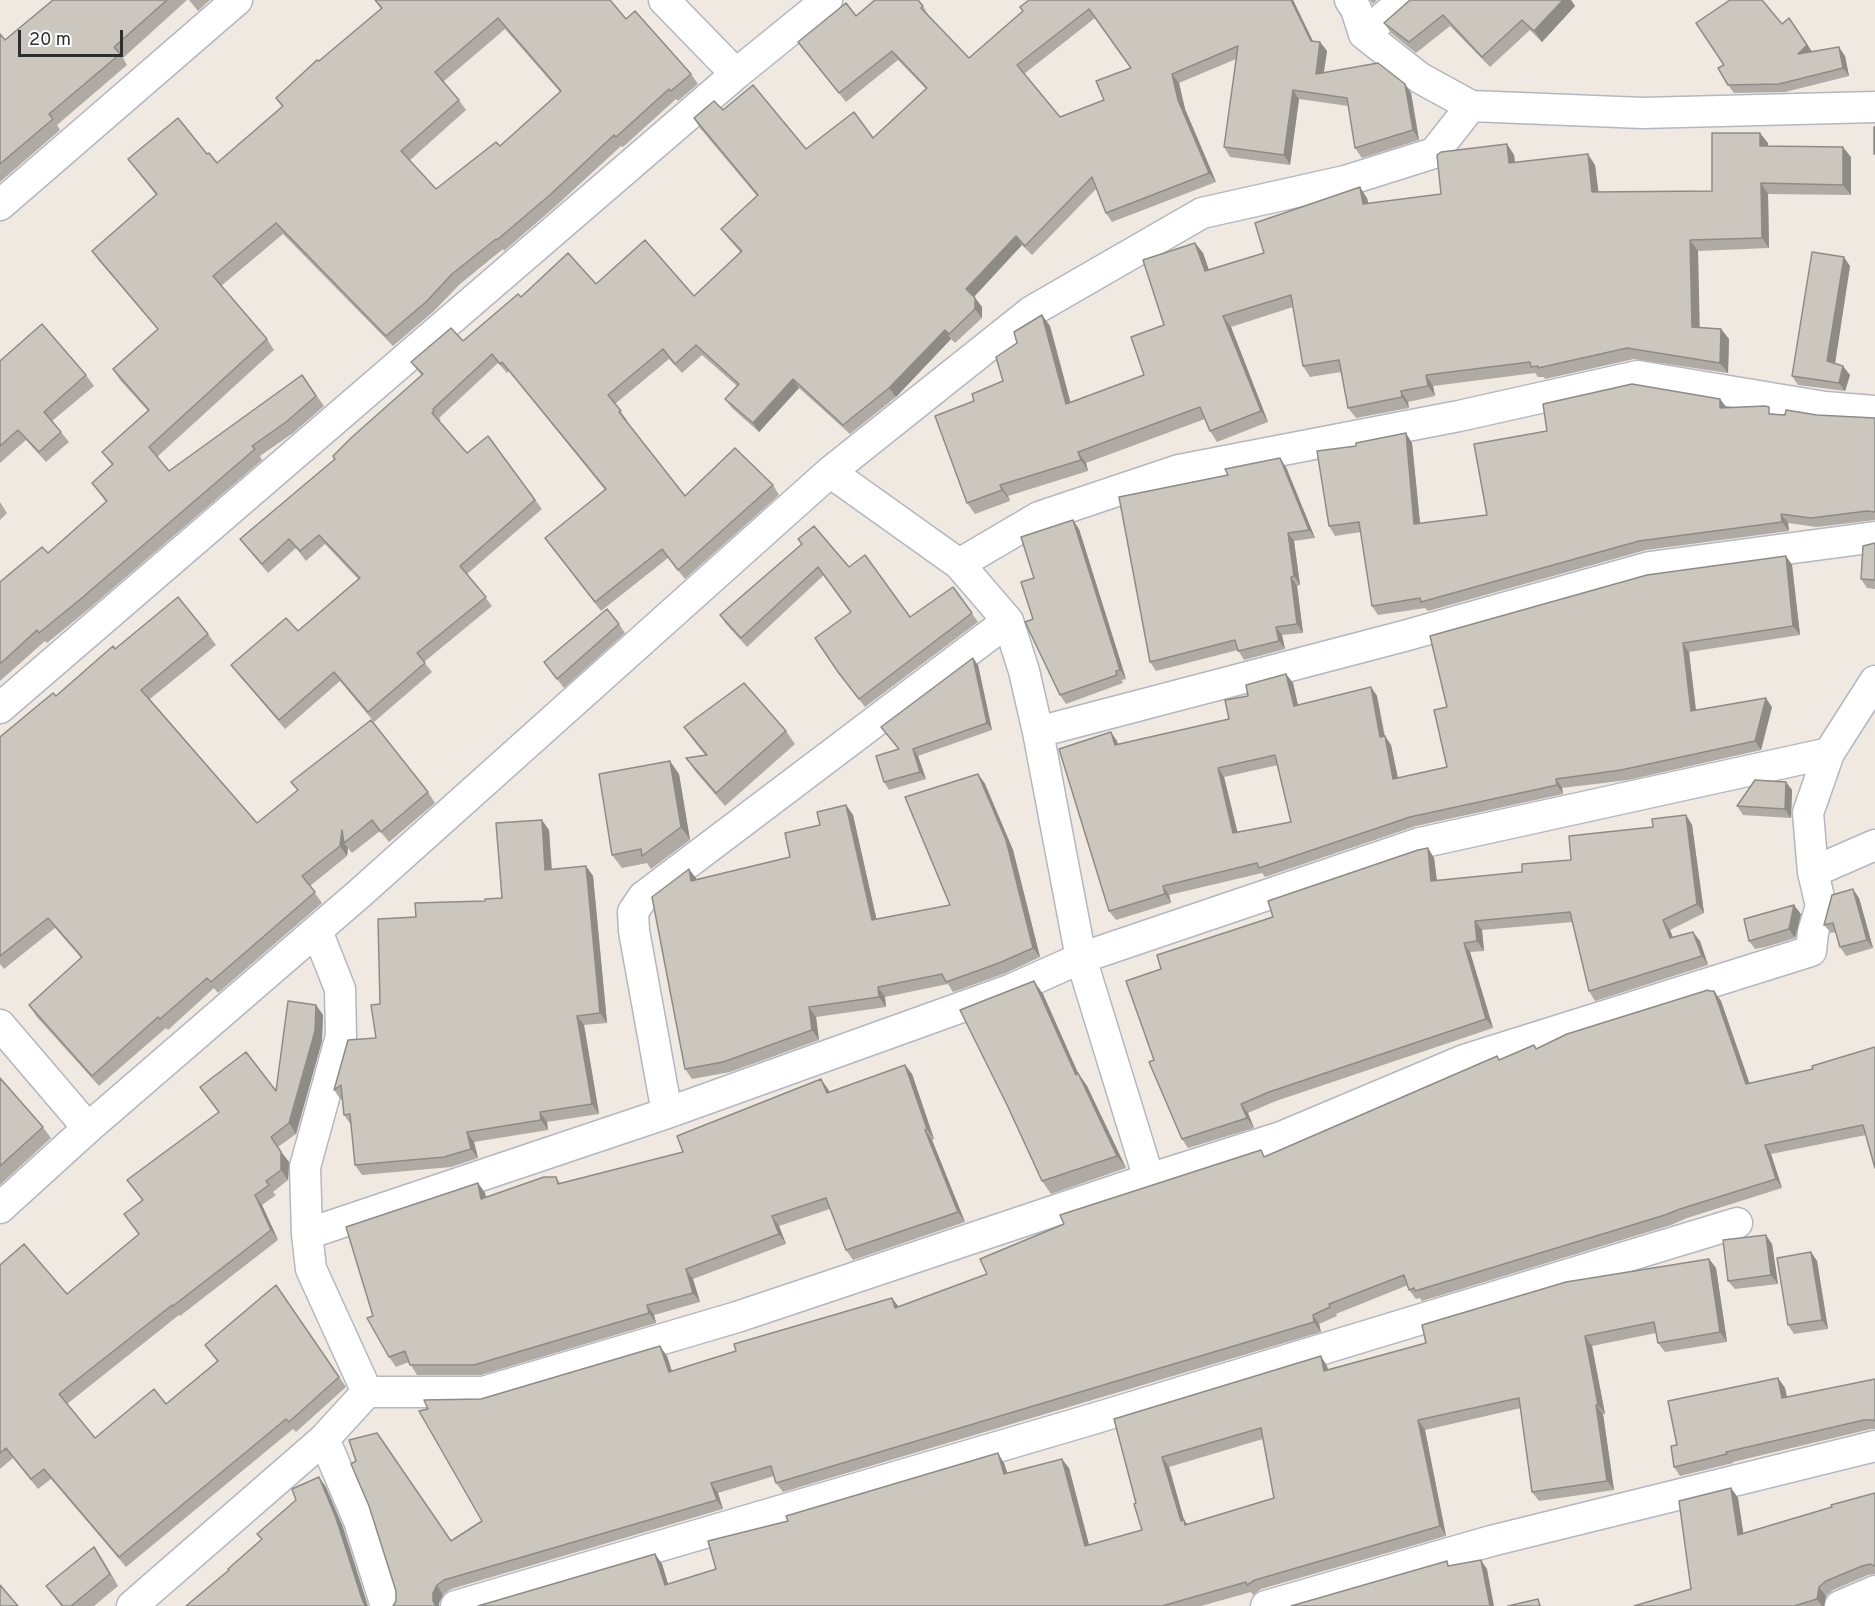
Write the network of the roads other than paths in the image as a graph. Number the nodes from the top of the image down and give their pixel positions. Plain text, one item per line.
1 (237, 0) edge
2 (664, 0) edge
3 (827, 0) edge
4 (1350, 0) edge
5 (1404, 0) edge
6 (1364, 34) junction
7 (736, 74) junction
8 (1471, 106) junction
9 (1875, 107) edge
10 (0, 206) edge
11 (1875, 411) edge
12 (830, 472) junction
13 (1875, 537) edge
14 (959, 564) junction
15 (1008, 621) junction
16 (1875, 681) edge
17 (0, 708) edge
18 (1038, 732) junction
19 (1829, 753) junction
20 (1875, 845) edge
21 (1813, 872) junction
22 (317, 931) junction
23 (1081, 958) junction
24 (0, 1025) edge
25 (667, 1113) junction
26 (88, 1128) junction
27 (1149, 1179) junction
28 (0, 1208) edge
29 (1737, 1223) dead end
30 (307, 1234) junction
31 (367, 1392) junction
32 (324, 1439) junction
33 (1875, 1446) edge
34 (1875, 1591) edge
35 (132, 1606) edge
36 (386, 1606) edge
37 (456, 1606) edge
38 (1266, 1606) edge
39 (1840, 1606) edge

1 - 10 street
2 - 7 street
3 - 7 street
4 - 6 street
5 - 6 street
6 - 8 street
7 - 17 street
8 - 9 street
8 - 12 street
11 - 14 street
12 - 14 street
12 - 22 street
13 - 18 street
14 - 15 street
15 - 18 street
15 - 25 street
16 - 19 street
18 - 23 street
19 - 21 street
19 - 23 street
20 - 21 street
21 - 27 street
22 - 26 street
22 - 30 street
23 - 25 street
23 - 27 street
24 - 26 street
25 - 30 street
26 - 28 street
27 - 31 street
29 - 37 street
30 - 31 street
31 - 32 street
32 - 35 street
32 - 36 street
33 - 38 street
34 - 39 street

